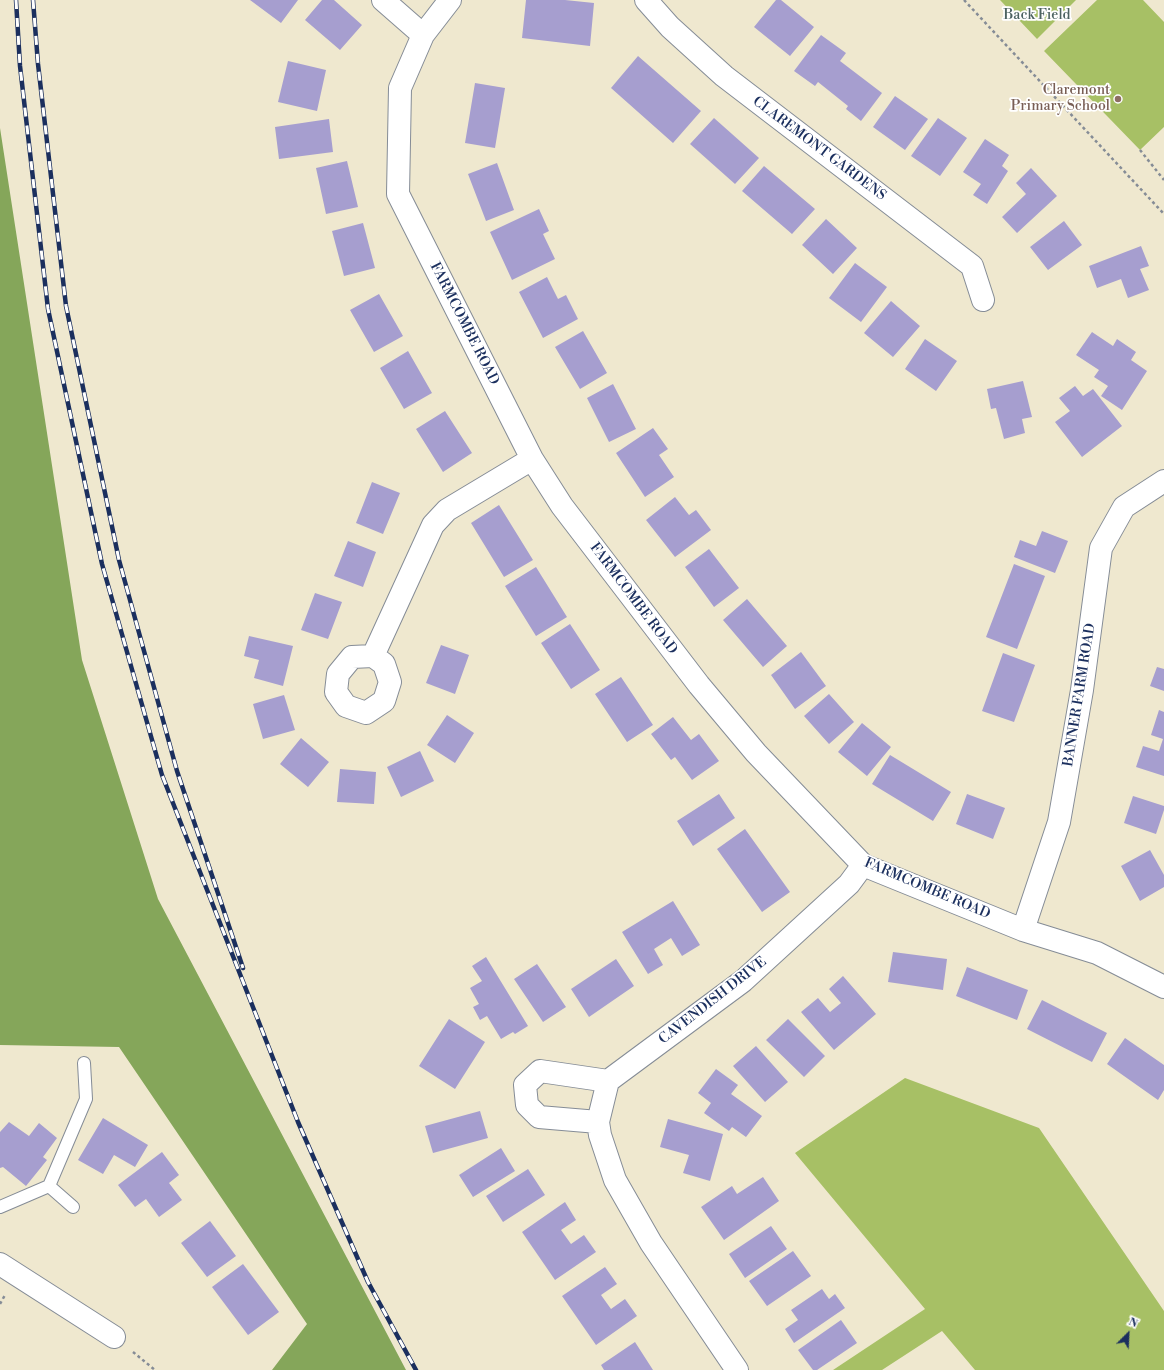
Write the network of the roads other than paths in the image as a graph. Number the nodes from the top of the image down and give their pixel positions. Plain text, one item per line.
1 (383, 0) edge
2 (450, 0) edge
3 (646, 0) edge
4 (422, 35) junction
5 (983, 300) dead end
6 (532, 459) junction
7 (1164, 481) edge
8 (373, 656) dead end
9 (862, 864) junction
10 (1023, 930) junction
11 (1164, 987) edge
12 (84, 1063) dead end
13 (608, 1081) junction
14 (598, 1122) junction
15 (49, 1186) junction
16 (0, 1207) edge
17 (73, 1207) dead end
18 (0, 1264) edge
19 (114, 1337) dead end
20 (737, 1370) edge

1 - 4 street
2 - 4 street, FARMCOMBE ROAD
3 - 5 street, CLAREMONT GARDENS
4 - 6 street, FARMCOMBE ROAD
6 - 8 street
6 - 9 street, FARMCOMBE ROAD
7 - 10 street, BANNER FARM ROAD
9 - 10 street, FARMCOMBE ROAD
9 - 13 street, CAVENDISH DRIVE
10 - 11 street, FARMCOMBE ROAD
12 - 15 lane
13 - 14 street
13 - 14 street
14 - 20 street
15 - 16 lane
15 - 17 lane
18 - 19 street

